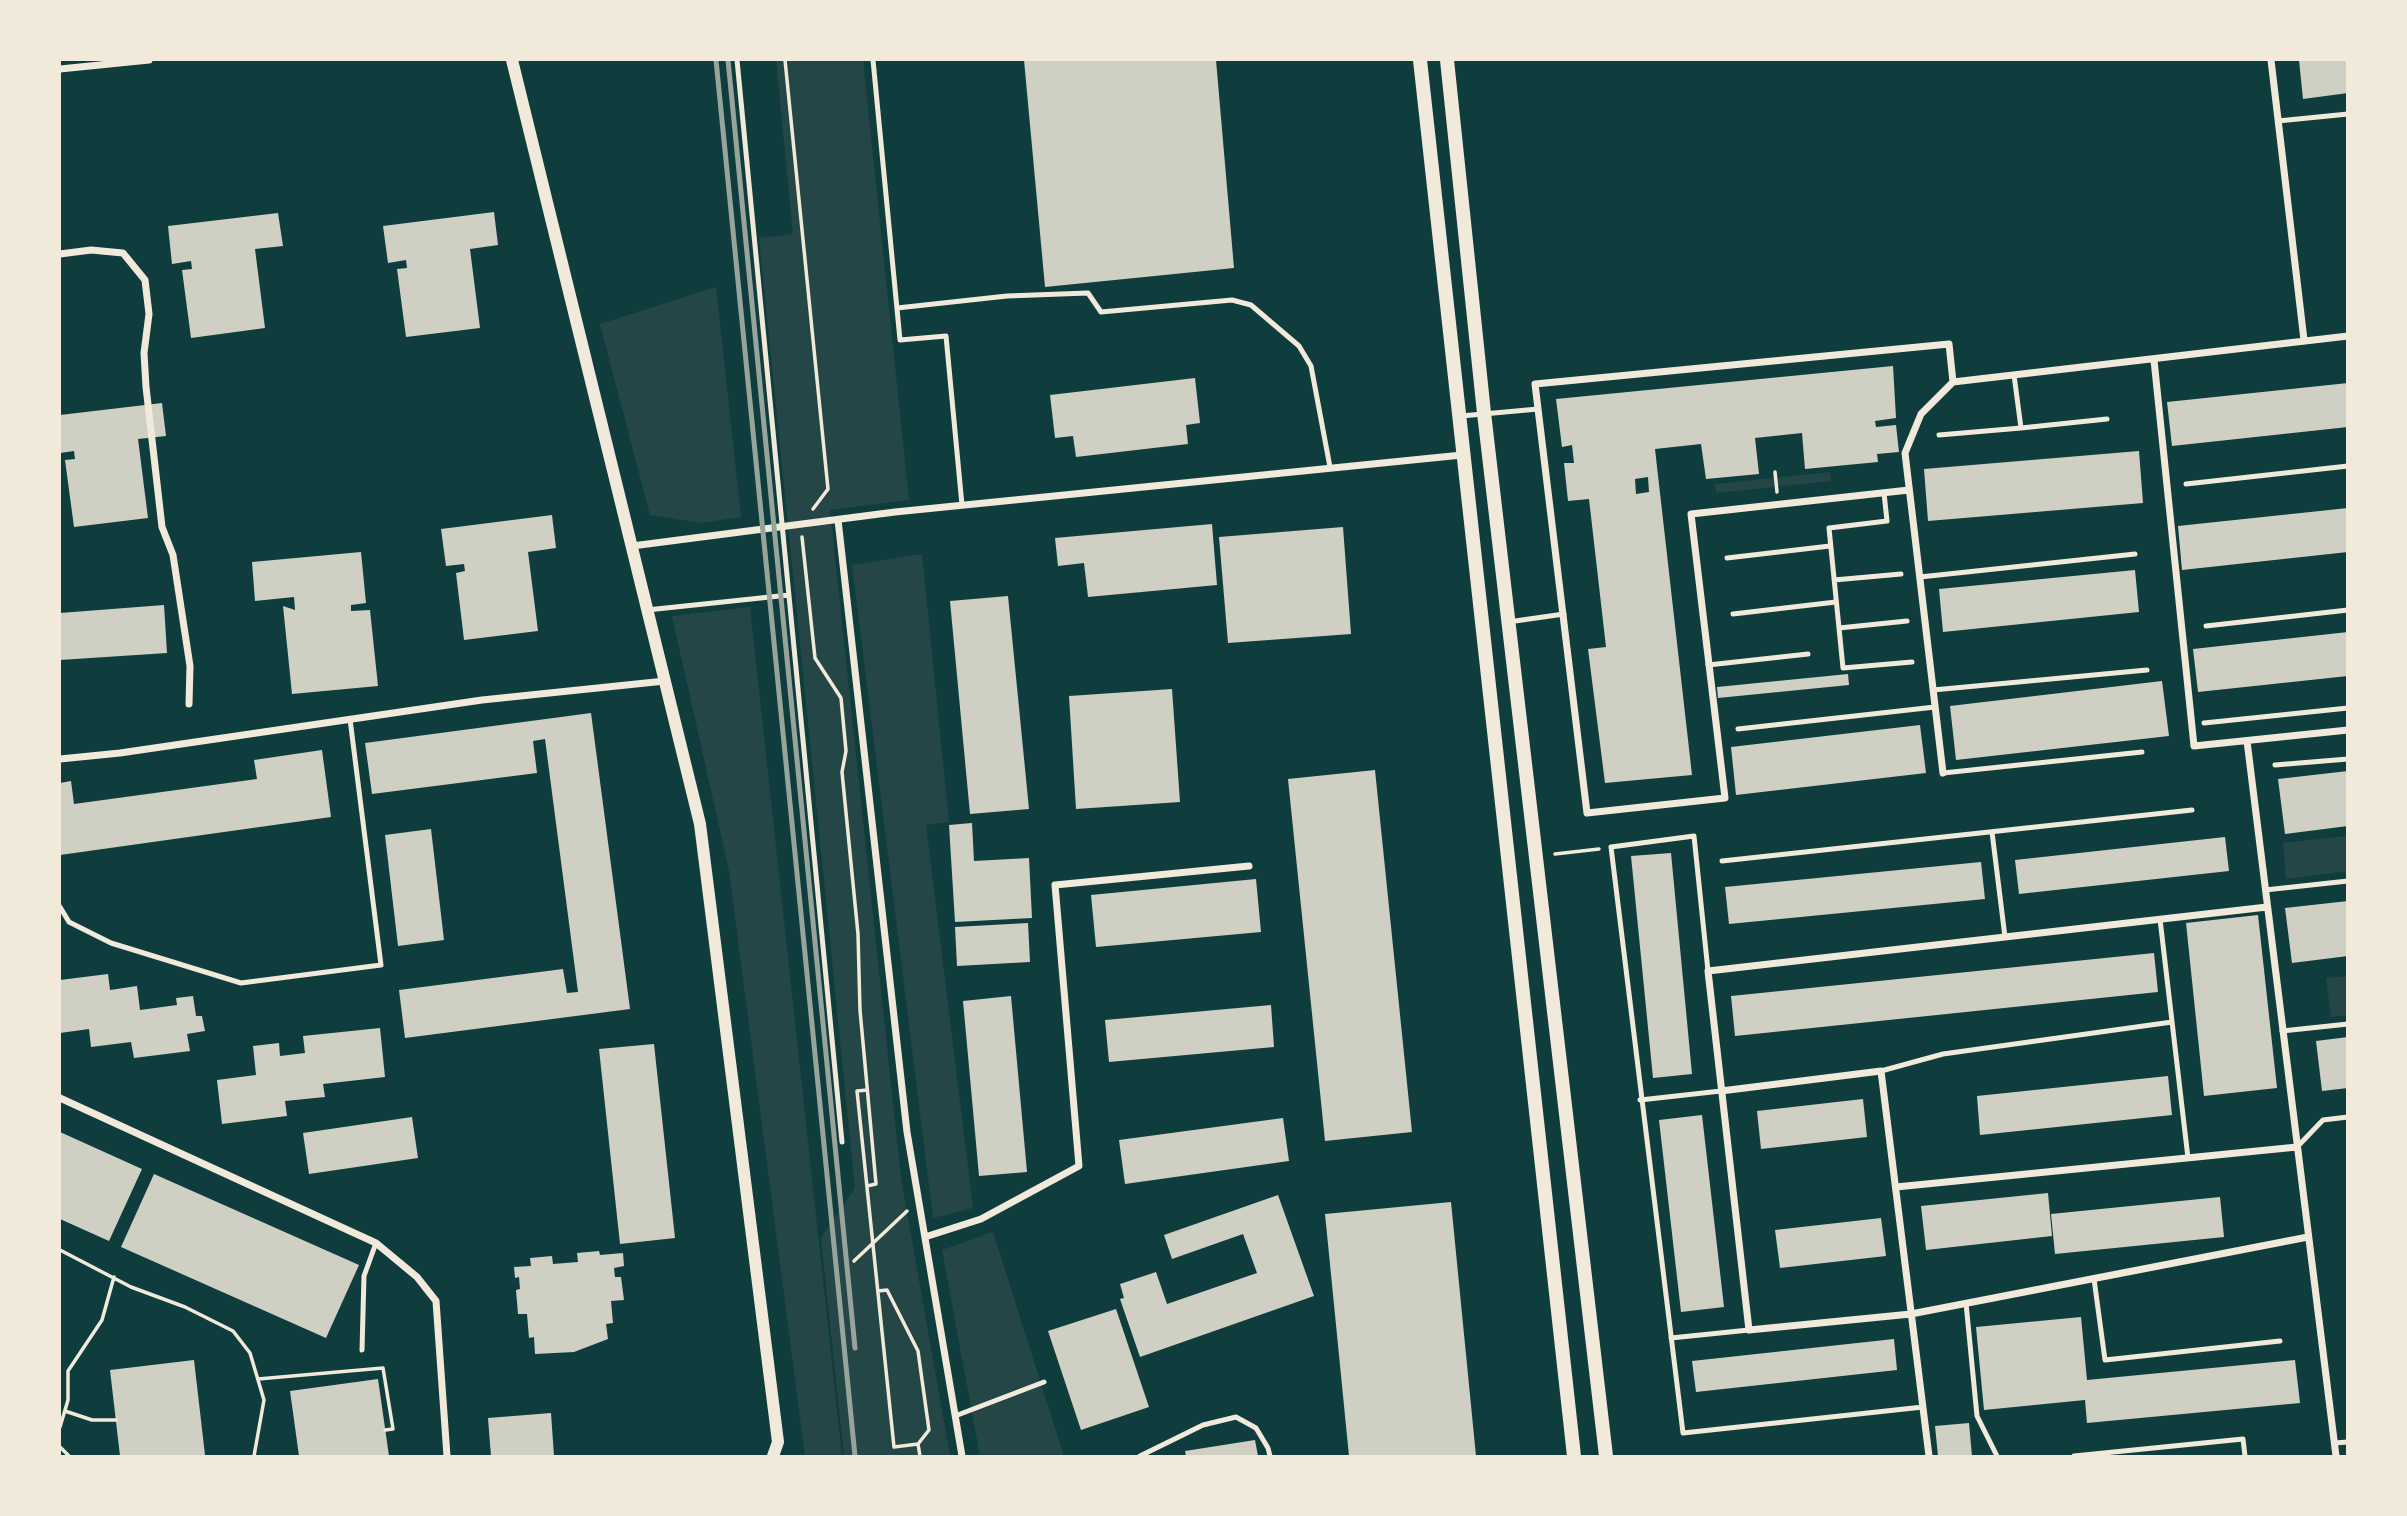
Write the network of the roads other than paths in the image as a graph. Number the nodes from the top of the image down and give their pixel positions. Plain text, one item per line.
1 (149, 60) edge
2 (512, 60) edge
3 (737, 60) edge
4 (873, 60) edge
5 (1420, 60) edge
6 (1447, 60) edge
7 (2271, 60) edge
8 (60, 69) edge
9 (2347, 114) edge
10 (2278, 121) junction
11 (60, 254) edge
12 (897, 308) junction
13 (2347, 336) edge
14 (2304, 340) junction
15 (2154, 360) junction
16 (2014, 375) junction
17 (1953, 382) junction
18 (1538, 409) junction
19 (1484, 413) junction
20 (1458, 416) junction
21 (2107, 419) dead end
22 (2021, 428) junction
23 (1939, 435) dead end
24 (1462, 455) junction
25 (2347, 466) edge
26 (1330, 467) junction
27 (2186, 484) dead end
28 (1909, 490) junction
29 (1884, 493) junction
30 (962, 505) junction
31 (838, 520) junction
32 (782, 527) junction
33 (632, 546) junction
34 (1830, 547) junction
35 (2135, 554) dead end
36 (1727, 558) dead end
37 (1901, 574) dead end
38 (1920, 577) junction
39 (1834, 580) junction
40 (789, 595) junction
41 (1836, 602) junction
42 (647, 610) junction
43 (2347, 610) edge
44 (1563, 614) junction
45 (1733, 614) dead end
46 (1907, 621) dead end
47 (1508, 622) junction
48 (2206, 625) dead end
49 (1839, 628) junction
50 (1808, 654) dead end
51 (1912, 662) dead end
52 (1708, 665) junction
53 (2147, 670) dead end
54 (665, 681) junction
55 (1933, 690) junction
56 (189, 704) dead end
57 (1935, 707) junction
58 (2347, 708) edge
59 (350, 719) junction
60 (2204, 723) dead end
61 (1738, 729) dead end
62 (2347, 730) edge
63 (2247, 741) junction
64 (2142, 752) dead end
65 (2347, 758) edge
66 (60, 759) edge
67 (2275, 765) dead end
68 (1943, 773) joint
69 (2192, 810) dead end
70 (1992, 832) junction
71 (1722, 861) dead end
72 (1249, 866) dead end
73 (2347, 881) edge
74 (2265, 890) junction
75 (60, 907) edge
76 (2267, 908) junction
77 (2160, 919) junction
78 (2005, 937) junction
79 (1708, 971) junction
80 (2172, 1022) junction
81 (2347, 1024) edge
82 (2283, 1031) junction
83 (1881, 1071) junction
84 (1721, 1091) junction
85 (60, 1098) edge
86 (1640, 1100) junction
87 (2347, 1117) edge
88 (842, 1142) dead end
89 (2297, 1147) junction
90 (2188, 1158) junction
91 (1896, 1187) junction
92 (925, 1237) junction
93 (2308, 1237) junction
94 (376, 1243) junction
95 (2094, 1279) junction
96 (1966, 1303) junction
97 (1911, 1314) junction
98 (1749, 1330) junction
99 (1671, 1338) junction
100 (2280, 1341) dead end
101 (362, 1350) dead end
102 (1044, 1382) dead end
103 (1923, 1407) junction
104 (955, 1416) junction
105 (2347, 1442) edge
106 (2334, 1443) junction
107 (2110, 1455) edge
108 (447, 1457) edge
109 (773, 1457) edge
110 (962, 1457) edge
111 (1140, 1457) edge
112 (1270, 1457) edge
113 (1574, 1457) edge
114 (1606, 1457) edge
115 (1929, 1457) edge
116 (1997, 1457) edge
117 (2074, 1457) edge
118 (2245, 1457) edge
119 (2336, 1457) edge

1 - 8 street
2 - 33 street
3 - 32 lane
4 - 12 lane
5 - 20 main road
6 - 19 main road
7 - 10 street
9 - 10 lane
10 - 14 street
11 - 56 street
12 - 26 lane
12 - 30 lane
13 - 14 street
14 - 15 street
15 - 16 street
15 - 63 street
16 - 17 street
16 - 22 lane
17 - 18 street
17 - 28 street
18 - 19 lane
18 - 44 street
19 - 20 lane
19 - 47 main road
20 - 24 main road
21 - 22 lane
22 - 23 lane
24 - 26 street
24 - 113 main road
25 - 27 lane
26 - 30 street
28 - 29 street
28 - 38 street
29 - 34 lane
29 - 52 street
30 - 31 street
31 - 32 street
31 - 92 street
32 - 33 street
32 - 40 lane
33 - 42 street
34 - 36 lane
34 - 39 lane
35 - 38 lane
37 - 39 lane
38 - 55 street
39 - 41 lane
40 - 42 lane
40 - 88 lane
41 - 45 lane
41 - 49 lane
42 - 54 street
43 - 48 lane
44 - 47 lane
44 - 52 street
46 - 49 lane
47 - 114 main road
49 - 51 lane
50 - 52 lane
53 - 55 lane
54 - 59 street
54 - 109 street
55 - 57 street
57 - 61 lane
57 - 68 street
58 - 60 lane
59 - 66 street
59 - 75 lane
62 - 63 street
63 - 74 street
64 - 68 lane
65 - 67 lane
69 - 70 lane
70 - 71 lane
70 - 78 lane
72 - 92 street
73 - 74 lane
74 - 76 street
76 - 77 street
76 - 82 street
77 - 78 street
77 - 80 lane
78 - 79 street
79 - 84 street
79 - 86 lane
80 - 83 lane
80 - 90 lane
81 - 82 lane
82 - 89 street
83 - 84 street
83 - 91 street
84 - 86 lane
84 - 98 street
85 - 94 street
86 - 99 lane
87 - 89 lane
89 - 90 street
89 - 93 street
90 - 91 street
91 - 97 street
92 - 104 street
93 - 95 street
93 - 106 street
94 - 101 lane
94 - 108 street
95 - 96 street
95 - 100 lane
96 - 97 street
96 - 116 lane
97 - 98 street
97 - 103 street
98 - 99 lane
99 - 103 lane
102 - 104 lane
103 - 115 street
104 - 110 street
105 - 106 lane
106 - 119 street
107 - 117 lane
107 - 118 lane
111 - 112 lane

